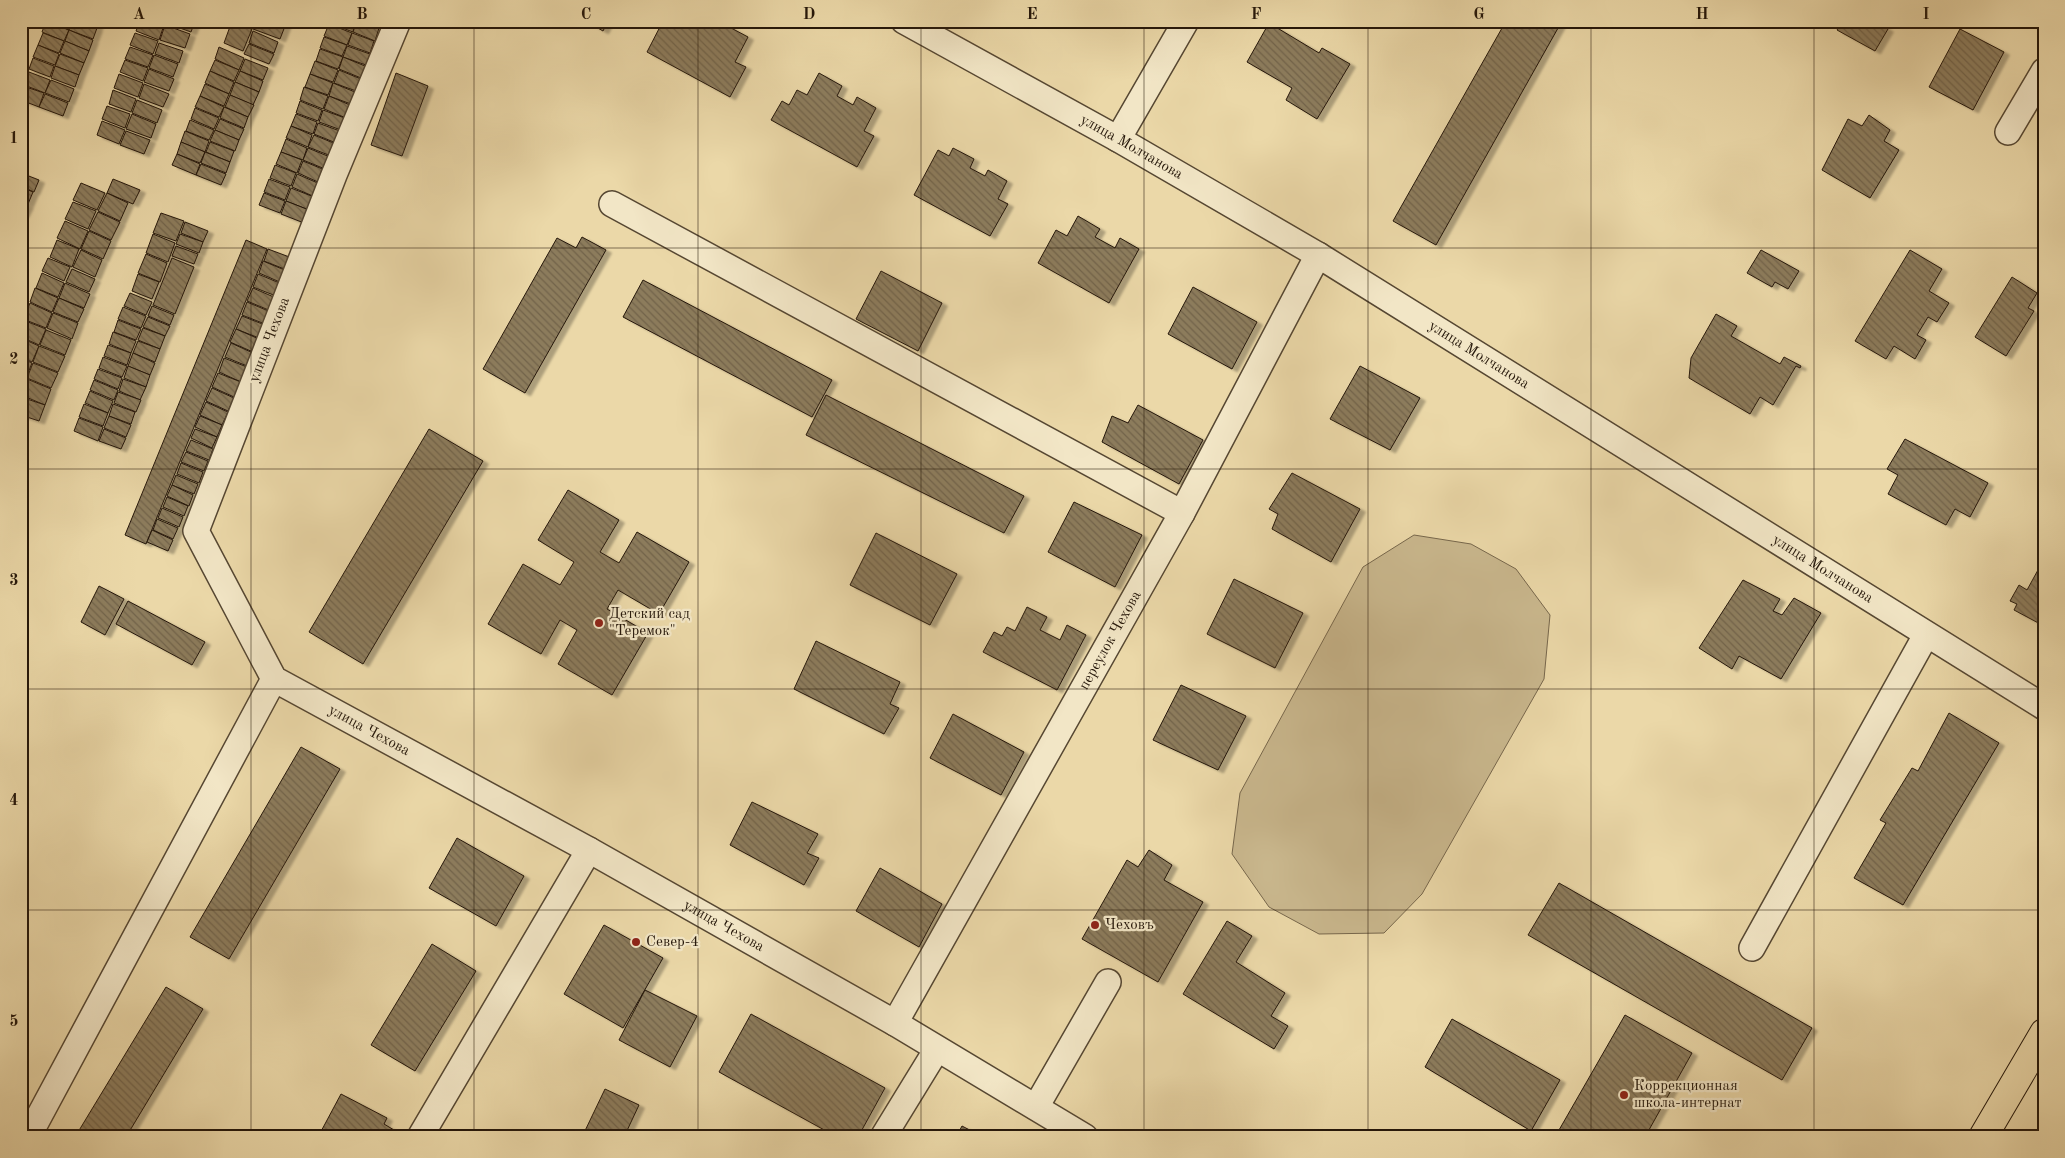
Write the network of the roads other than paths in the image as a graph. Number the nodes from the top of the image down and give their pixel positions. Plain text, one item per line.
1 (398, 21) edge
2 (904, 21) edge
3 (1186, 21) edge
4 (2044, 71) edge
5 (2008, 132) dead end
6 (1118, 139) junction
7 (612, 204) dead end
8 (1318, 255) junction
9 (1182, 513) junction
10 (1926, 635) junction
11 (274, 679) junction
12 (2044, 707) edge
13 (589, 850) junction
14 (1752, 948) dead end
15 (1108, 982) dead end
16 (895, 1024) junction
17 (2044, 1033) edge
18 (937, 1049) junction
19 (1036, 1107) junction
20 (28, 1137) edge
21 (420, 1137) edge
22 (883, 1137) edge
23 (1085, 1137) edge
24 (1983, 1137) edge

1 - 11 street, улица Чехова
2 - 6 street, улица Молчанова
3 - 6 street
4 - 5 street
6 - 8 street, улица Молчанова
7 - 9 street
8 - 9 street, переулок Чехова
8 - 10 street, улица Молчанова
9 - 16 street, переулок Чехова
10 - 12 street, улица Молчанова
10 - 14 street
11 - 13 street, улица Чехова
11 - 20 street
13 - 16 street, улица Чехова
13 - 21 street
15 - 19 street
16 - 18 street, улица Чехова
17 - 24 main road
18 - 19 street, улица Чехова
18 - 22 street
19 - 23 street, улица Чехова

